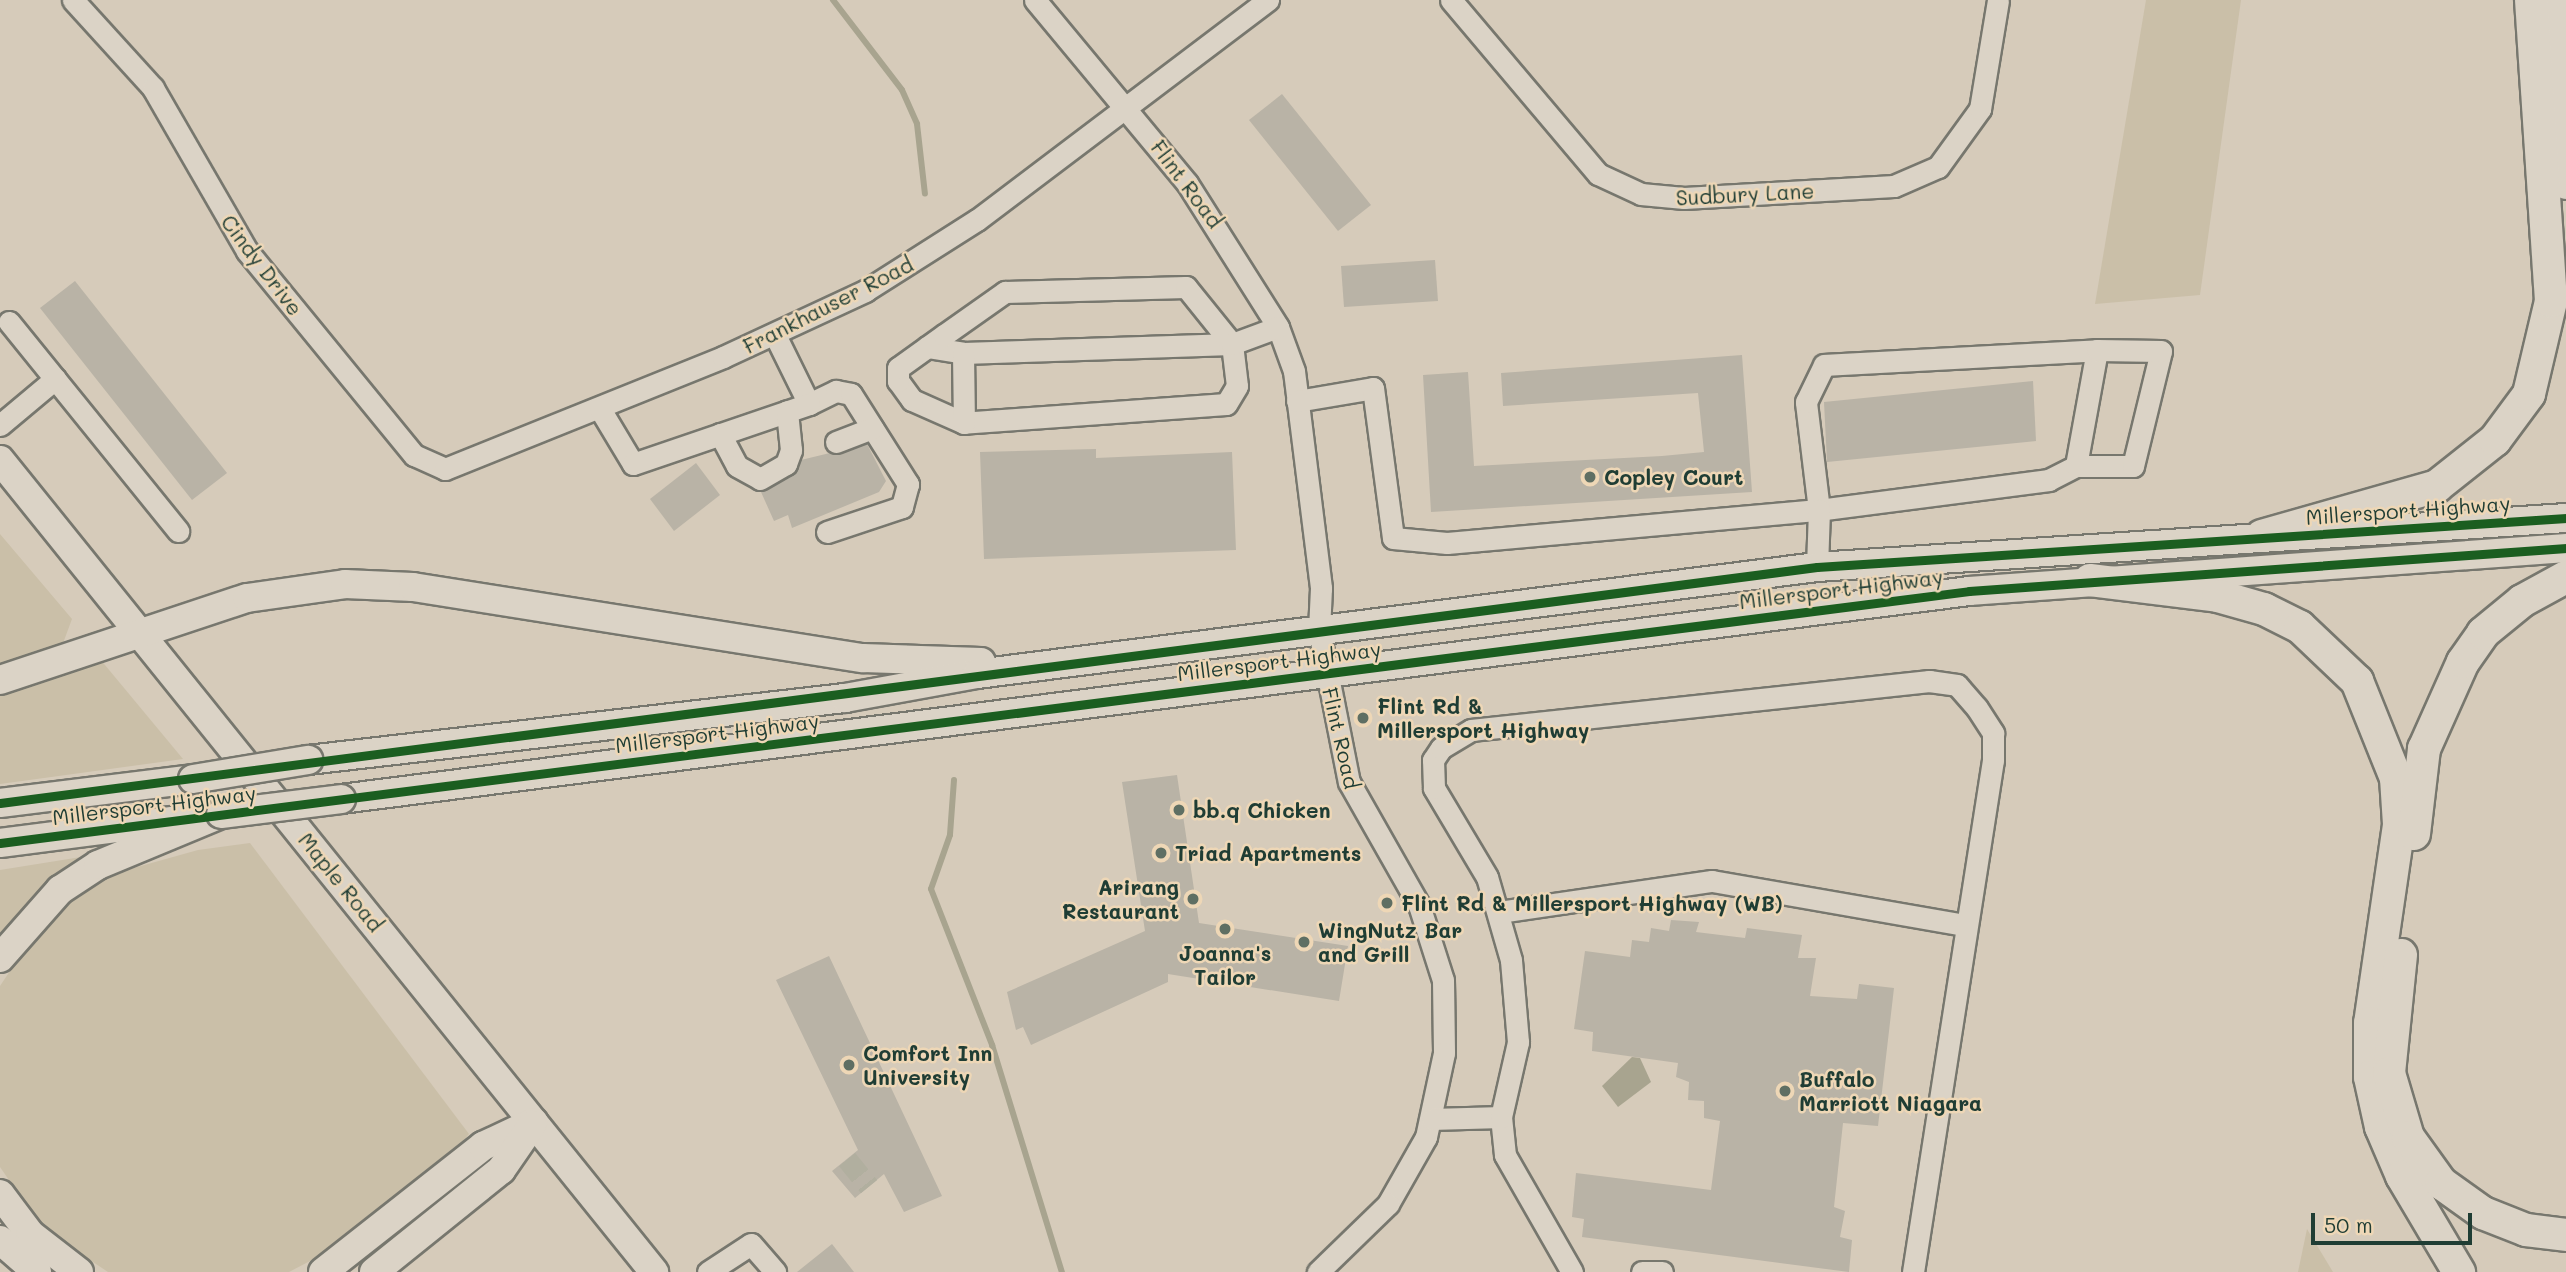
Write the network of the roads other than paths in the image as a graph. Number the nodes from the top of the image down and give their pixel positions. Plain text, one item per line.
1 (73, 0) edge
2 (1035, 0) edge
3 (1268, 0) edge
4 (1451, 0) edge
5 (1998, 0) edge
6 (2530, 0) edge
7 (2559, 0) edge
8 (1128, 108) junction
9 (2566, 183) edge
10 (9, 322) dead end
11 (1278, 327) junction
12 (775, 335) junction
13 (1232, 344) junction
14 (927, 347) junction
15 (2097, 350) junction
16 (963, 353) junction
17 (55, 379) junction
18 (1297, 401) junction
19 (809, 404) junction
20 (600, 409) junction
21 (787, 411) junction
22 (964, 423) junction
23 (0, 425) edge
24 (872, 428) junction
25 (720, 434) junction
26 (836, 442) dead end
27 (414, 455) joint
28 (0, 460) edge
29 (2076, 466) junction
30 (1819, 510) junction
31 (2566, 517) edge
32 (178, 531) dead end
33 (827, 532) dead end
34 (2262, 537) junction
35 (2566, 548) edge
36 (1817, 567) junction
37 (2566, 577) edge
38 (2090, 580) junction
39 (1319, 631) junction
40 (140, 632) junction
41 (1046, 666) junction
42 (1325, 671) junction
43 (0, 680) edge
44 (0, 803) edge
45 (221, 814) junction
46 (0, 843) edge
47 (1499, 912) junction
48 (1965, 925) junction
49 (0, 958) edge
50 (1501, 1117) junction
51 (1432, 1119) junction
52 (534, 1122) junction
53 (0, 1194) edge
54 (2566, 1235) edge
55 (0, 1240) edge
56 (770, 1270) edge
57 (37, 1272) edge
58 (79, 1272) edge
59 (323, 1272) edge
60 (374, 1272) edge
61 (654, 1272) edge
62 (708, 1272) edge
63 (789, 1272) edge
64 (1318, 1272) edge
65 (1572, 1272) edge
66 (1642, 1272) edge
67 (1662, 1272) edge
68 (1913, 1272) edge
69 (2459, 1272) edge

1 - 27 street, Cindy Drive
2 - 8 street, Flint Road
3 - 8 street, Frankhauser Road
4 - 5 street, Sudbury Lane
6 - 34 highway
7 - 9 highway
8 - 11 street, Flint Road
8 - 12 street, Frankhauser Road
10 - 17 street
11 - 13 street
11 - 18 street, Flint Road
12 - 19 street
12 - 20 street, Frankhauser Road
13 - 14 street
13 - 16 street
13 - 22 street
14 - 16 street
14 - 22 street
15 - 29 street
15 - 29 street
15 - 30 street
16 - 22 street
17 - 23 street
17 - 32 street
18 - 30 street
18 - 39 street, Flint Road
19 - 21 street
19 - 24 street
20 - 25 street
20 - 27 street, Frankhauser Road
21 - 25 street
21 - 25 street
24 - 26 street
24 - 33 street
28 - 40 main road, Maple Road
29 - 30 street
30 - 36 street
31 - 34 main road, Millersport Highway
34 - 36 main road, Millersport Highway
35 - 38 main road, Millersport Highway
36 - 39 main road, Millersport Highway
37 - 54 highway
38 - 42 main road, Millersport Highway
38 - 69 highway
39 - 41 main road, Millersport Highway
39 - 42 street, Flint Road
40 - 41 main road
40 - 43 main road
40 - 52 main road, Maple Road
41 - 44 main road, Millersport Highway, bridge
42 - 45 main road, Millersport Highway, bridge
42 - 51 street, Flint Road
45 - 46 main road, Millersport Highway
45 - 49 main road
47 - 48 street
47 - 48 street
47 - 50 street
48 - 68 street
50 - 51 street
50 - 65 street
51 - 64 street, Flint Road
52 - 59 main road
52 - 60 main road
52 - 61 main road, Maple Road
53 - 58 main road
55 - 57 main road
56 - 62 street
56 - 63 street
66 - 67 street

